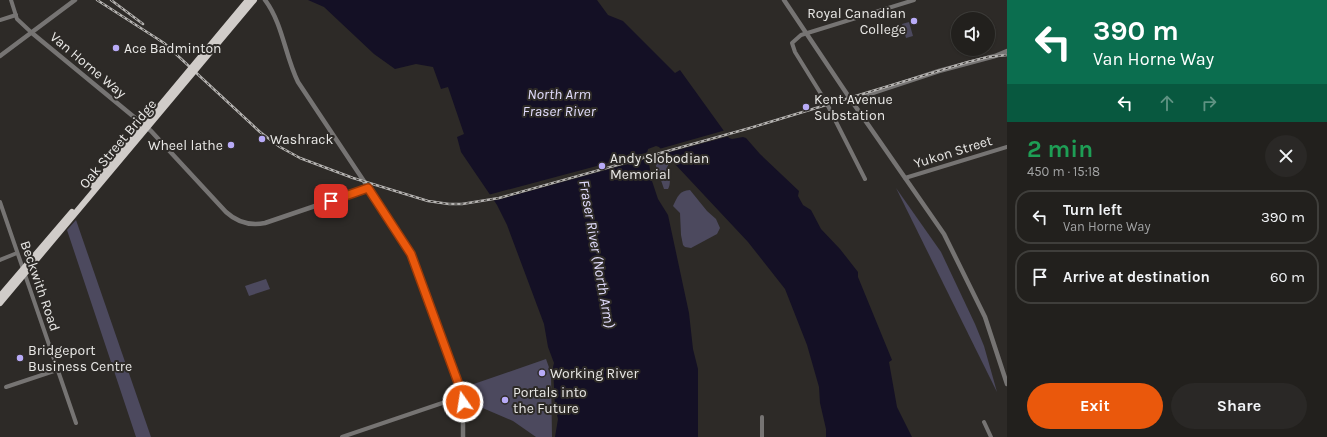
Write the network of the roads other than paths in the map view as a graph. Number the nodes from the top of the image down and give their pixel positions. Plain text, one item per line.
1 (11, 0) edge
2 (75, 0) edge
3 (248, 0) edge
4 (254, 0) edge
5 (266, 0) edge
6 (784, 0) edge
7 (910, 0) edge
8 (16, 15) junction
9 (0, 20) edge
10 (32, 33) junction
11 (806, 34) junction
12 (1007, 51) edge
13 (0, 56) edge
14 (851, 100) junction
15 (1007, 147) edge
16 (905, 178) junction
17 (865, 179) dead end
18 (368, 188) junction
19 (0, 202) edge
20 (18, 254) junction
21 (0, 260) edge
22 (0, 296) edge
23 (0, 303) edge
24 (58, 370) junction
25 (1006, 377) edge
26 (1007, 384) edge
27 (6, 388) dead end
28 (463, 396) junction
29 (762, 417) dead end
30 (984, 422) dead end
31 (76, 423) dead end
32 (342, 437) edge
33 (463, 437) edge
34 (762, 437) edge
35 (991, 437) edge

1 - 8 street
2 - 10 street
3 - 22 highway, Oak Street Bridge, bridge
4 - 23 highway, Oak Street Bridge, bridge
5 - 18 street
6 - 11 street
7 - 11 street
8 - 9 street
8 - 10 street, Van Horne Way
10 - 13 street
10 - 18 street, Van Horne Way
11 - 14 street
11 - 17 street
12 - 14 street
14 - 16 street
15 - 16 street, Yukon Street
16 - 25 street
18 - 28 street
19 - 20 street, Beckwith Road
20 - 21 street
20 - 24 street, Beckwith Road
24 - 27 street
24 - 31 street, Beckwith Road
25 - 26 street
28 - 32 street
28 - 33 street
29 - 34 street
30 - 35 street

